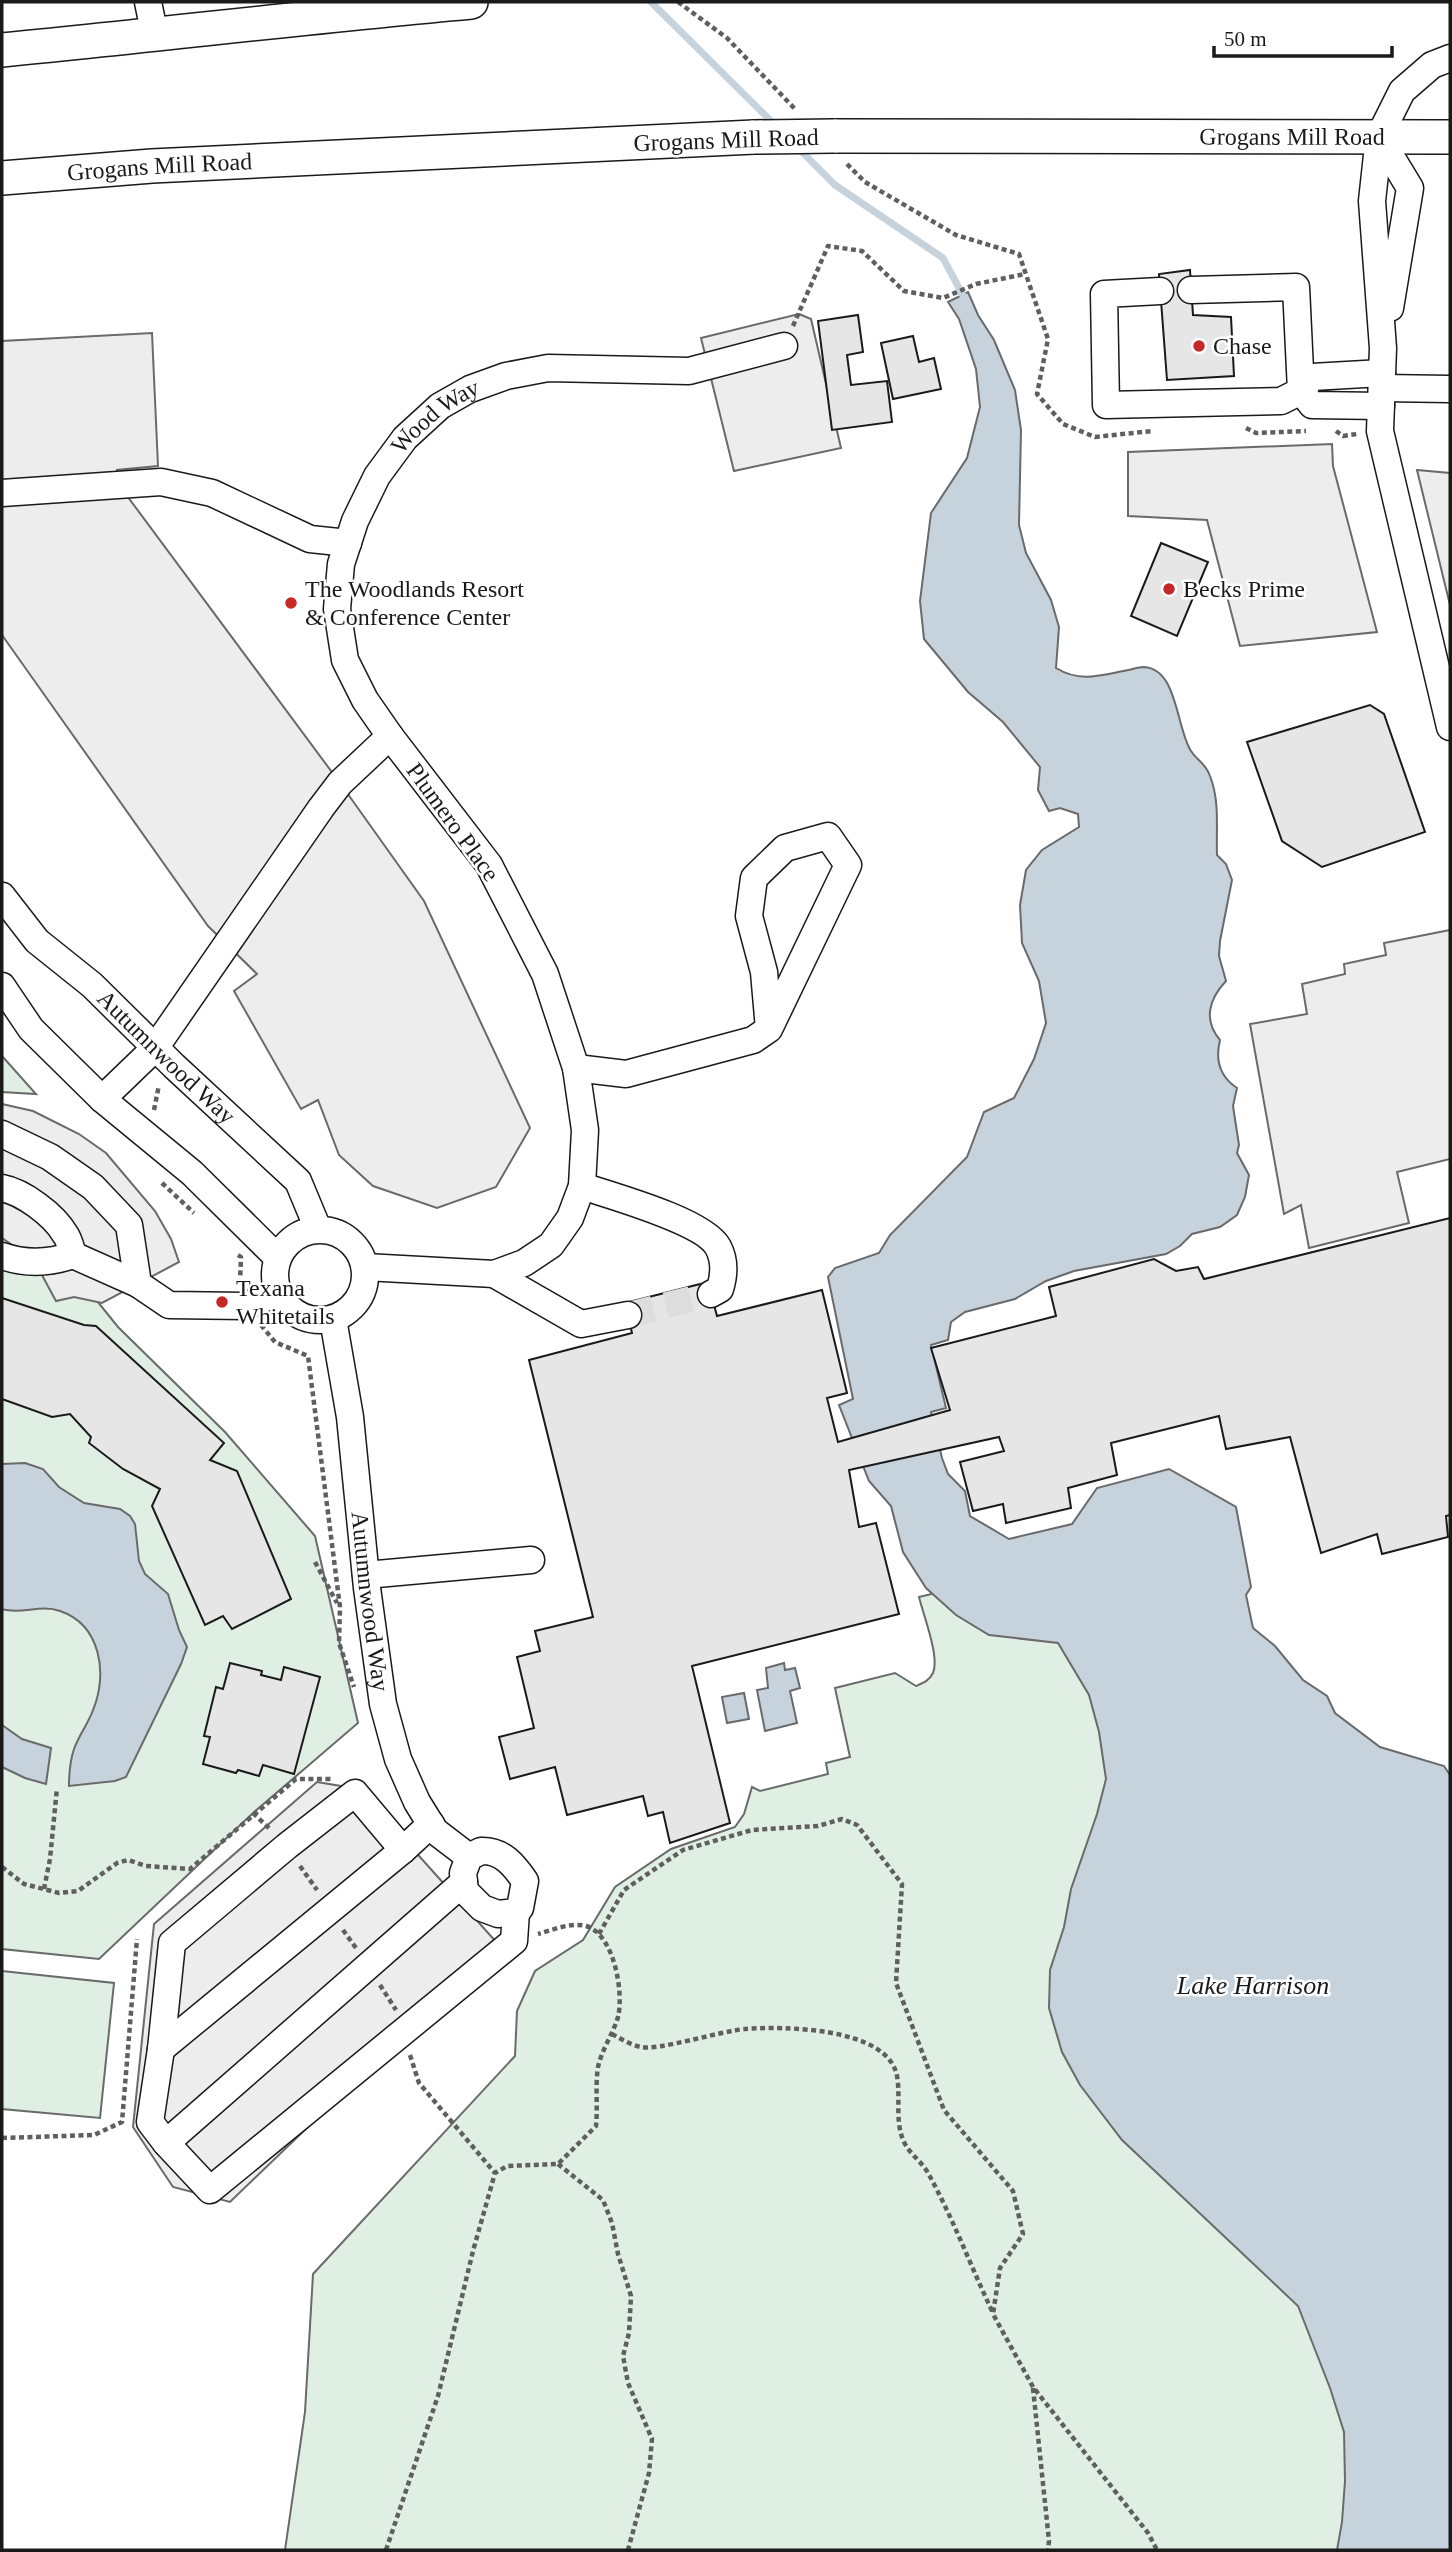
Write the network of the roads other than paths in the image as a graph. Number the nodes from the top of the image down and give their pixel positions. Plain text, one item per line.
1 (149, 2) edge
2 (471, 2) edge
3 (155, 36) junction
4 (2, 50) edge
5 (1450, 58) edge
6 (1379, 137) junction
7 (1450, 137) edge
8 (2, 178) edge
9 (1191, 290) dead end
10 (1160, 291) dead end
11 (784, 346) road end
12 (1382, 389) junction
13 (1450, 389) edge
14 (1301, 391) junction
15 (2, 493) edge
16 (348, 542) junction
17 (1450, 727) edge
18 (390, 736) junction
19 (2, 896) edge
20 (2, 986) edge
21 (769, 1029) junction
22 (155, 1048) junction
23 (576, 1068) junction
24 (102, 1099) junction
25 (2, 1134) edge
26 (582, 1186) junction
27 (2, 1188) edge
28 (318, 1229) junction
29 (73, 1255) junction
30 (2, 1256) edge
31 (278, 1257) junction
32 (365, 1267) junction
33 (494, 1274) junction
34 (138, 1284) junction
35 (278, 1293) junction
36 (711, 1294) dead end
37 (628, 1315) tunnel mouth
38 (333, 1319) junction
39 (531, 1560) dead end
40 (366, 1575) junction
41 (431, 1824) junction
42 (403, 1850) junction
43 (467, 1869) junction
44 (516, 1912) junction
45 (161, 2049) junction
46 (166, 2143) junction

1 - 3 street
2 - 3 main road
3 - 4 main road
5 - 6 street
6 - 7 main road, Grogans Mill Road
6 - 8 main road, Grogans Mill Road, bridge
6 - 12 street
6 - 12 street
9 - 14 street
10 - 14 street
11 - 16 street, Wood Way
12 - 13 street
12 - 14 street
12 - 17 street
15 - 16 street
16 - 18 street, Wood Way
18 - 22 street, Plumero Place
18 - 23 street, Plumero Place
19 - 22 street, Autumnwood Way
20 - 24 street
21 - 21 street
21 - 23 street
22 - 24 street, Plumero Place
22 - 28 street, Autumnwood Way
23 - 26 street, Plumero Place
24 - 31 street
25 - 34 street
26 - 33 street, Plumero Place
26 - 36 street
27 - 29 street
28 - 31 street
28 - 32 street
29 - 30 street
29 - 34 street
31 - 35 street
32 - 33 street, Plumero Place
32 - 38 street
33 - 37 street
34 - 35 street
35 - 38 street
38 - 40 street, Autumnwood Way
39 - 40 street
40 - 41 street, Autumnwood Way
41 - 42 street
41 - 43 street, Autumnwood Way
42 - 45 street
42 - 45 street
43 - 44 street, Autumnwood Way
43 - 44 street
43 - 46 street
44 - 46 street
45 - 46 street

